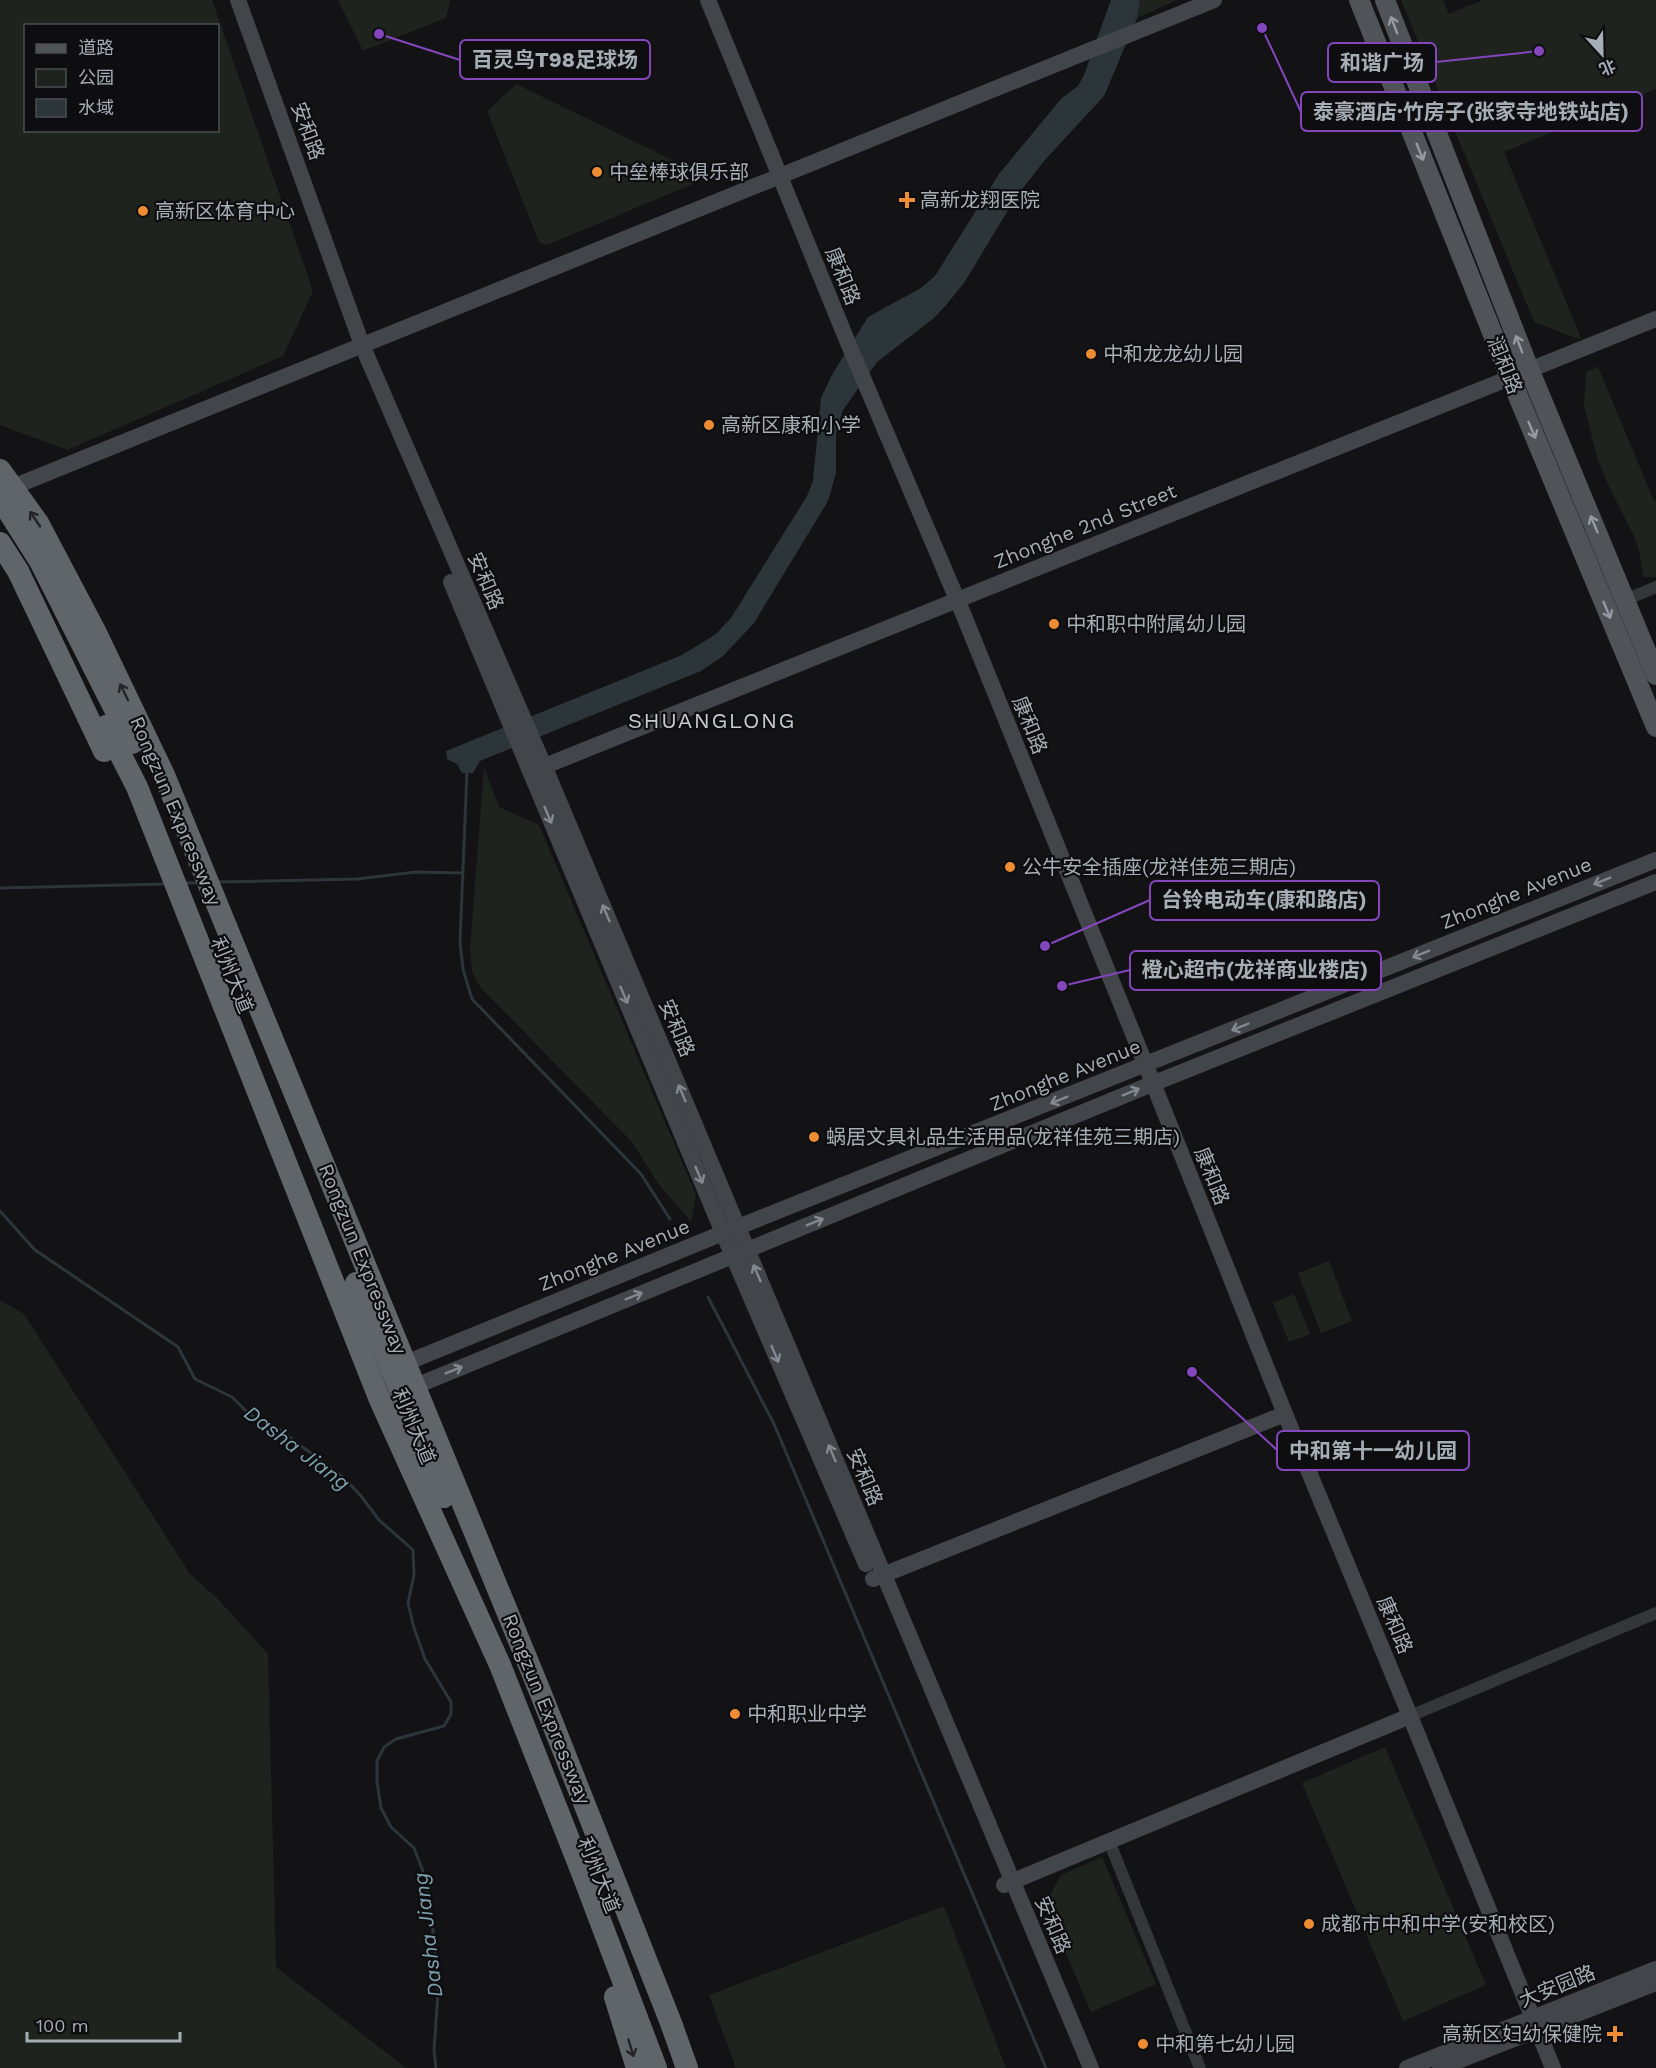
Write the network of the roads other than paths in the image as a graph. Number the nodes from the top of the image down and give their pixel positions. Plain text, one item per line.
1 (229, 0) edge
2 (238, 0) edge
3 (708, 0) edge
4 (1214, 0) edge
5 (1359, 0) edge
6 (1385, 0) edge
7 (779, 176) junction
8 (1656, 319) edge
9 (1656, 329) edge
10 (358, 347) junction
11 (1531, 374) junction
12 (1511, 381) junction
13 (0, 470) edge
14 (0, 492) edge
15 (0, 498) edge
16 (0, 526) edge
17 (0, 543) edge
18 (1656, 587) edge
19 (1625, 600) junction
20 (958, 605) junction
21 (1656, 675) edge
22 (1656, 727) edge
23 (539, 774) junction
24 (173, 856) junction
25 (1656, 860) edge
26 (1656, 882) edge
27 (195, 906) junction
28 (1146, 1065) junction
29 (1153, 1083) junction
30 (731, 1230) junction
31 (740, 1252) junction
32 (390, 1369) junction
33 (400, 1393) junction
34 (1285, 1414) junction
35 (878, 1578) junction
36 (1656, 1613) edge
37 (1410, 1716) junction
38 (1109, 1841) junction
39 (1007, 1884) junction
40 (1656, 1969) edge
41 (1656, 1983) edge
42 (1535, 2024) junction
43 (637, 2068) edge
44 (656, 2068) edge
45 (675, 2068) edge
46 (687, 2068) edge
47 (1079, 2068) edge
48 (1091, 2068) edge
49 (1200, 2068) edge
50 (1407, 2068) edge
51 (1440, 2068) edge
52 (1553, 2068) edge

1 - 10 street, 安和路
2 - 10 street, 安和路
3 - 7 street, 康和路
4 - 7 street
5 -> 12 main road, 润和路
11 -> 6 main road, 润和路
7 - 10 street
7 - 20 street, 康和路
8 - 11 street, Zhonghe 2nd Street
9 - 11 street, Zhonghe 2nd Street
10 - 14 street
10 - 23 street, 安和路
11 - 12 street, Zhonghe 2nd Street
19 -> 11 main road, 润和路
12 - 20 street, Zhonghe 2nd Street
12 -> 22 main road, 润和路
46 -> 13 highway, Rongzun Expressway
15 - 24 highway, 利州大道
16 - 24 highway, 利州大道
17 -> 43 highway, Rongzun Expressway
18 - 19 street
19 - 21 main road, 润和路
20 - 23 street, Zhonghe 2nd Street
20 - 28 street, 康和路
23 - 30 street, 安和路
24 - 27 highway, 利州大道
25 -> 28 street, Zhonghe Avenue
26 - 29 street, Zhonghe Avenue
27 - 32 highway, 利州大道
27 - 44 highway, 利州大道
28 - 29 street, 康和路
28 -> 30 street, Zhonghe Avenue
31 -> 29 street, Zhonghe Avenue
29 - 34 street, 康和路
30 - 31 street, 安和路
30 - 32 street, Zhonghe Avenue
33 -> 31 street, Zhonghe Avenue
31 - 35 street, 安和路
32 - 33 highway, 利州大道
33 - 45 highway, 利州大道
34 - 35 street
34 - 37 street, 康和路
35 - 39 street, 安和路
36 - 37 street
37 - 38 street
37 - 42 street, 康和路
38 - 39 street
38 - 49 street
39 - 47 street, 安和路
39 - 48 street, 安和路
40 - 42 street, 大安园路
41 - 42 street
42 - 50 street, 大安园路
42 - 51 street
42 - 52 street, 康和路

